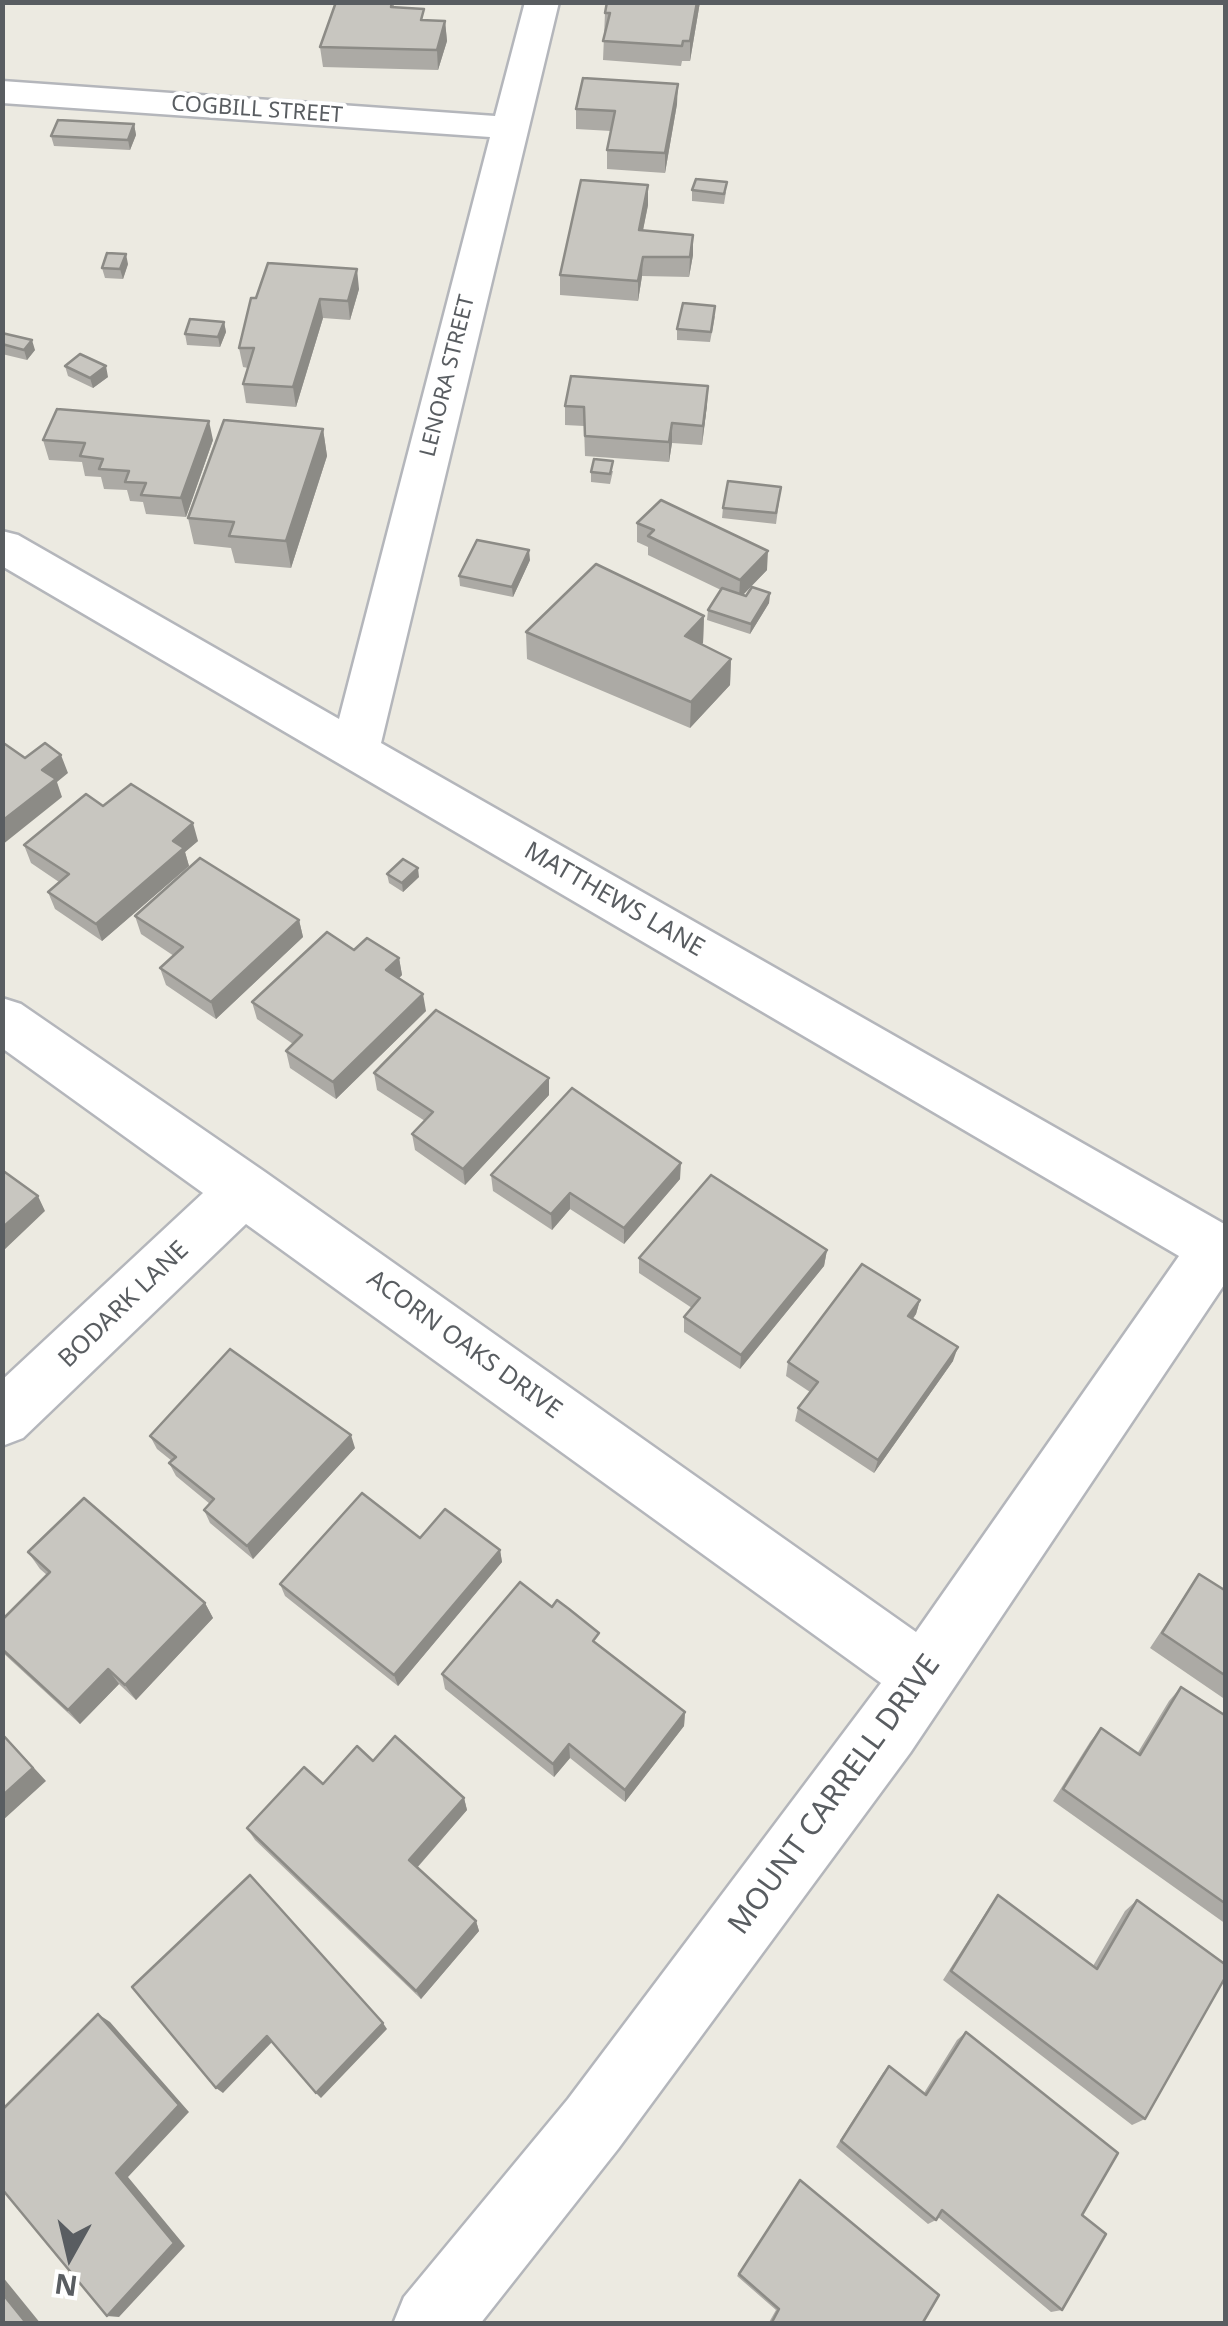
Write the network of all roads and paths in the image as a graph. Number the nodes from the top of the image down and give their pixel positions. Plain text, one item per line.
1 (542, 2) edge
2 (2, 92) edge
3 (511, 128) junction
4 (2, 546) edge
5 (354, 750) junction
6 (2, 1018) edge
7 (245, 1190) junction
8 (1221, 1252) edge
9 (2, 1419) edge
10 (923, 1676) junction
11 (431, 2324) edge

1 - 3 street, LENORA STREET
2 - 3 street, COGBILL STREET
3 - 5 street, LENORA STREET
4 - 5 street, MATTHEWS LANE
5 - 8 street, MATTHEWS LANE
6 - 7 street, ACORN OAKS DRIVE
7 - 9 street, BODARK LANE
7 - 10 street, ACORN OAKS DRIVE
8 - 10 street, MOUNT CARRELL DRIVE
10 - 11 street, MOUNT CARRELL DRIVE

